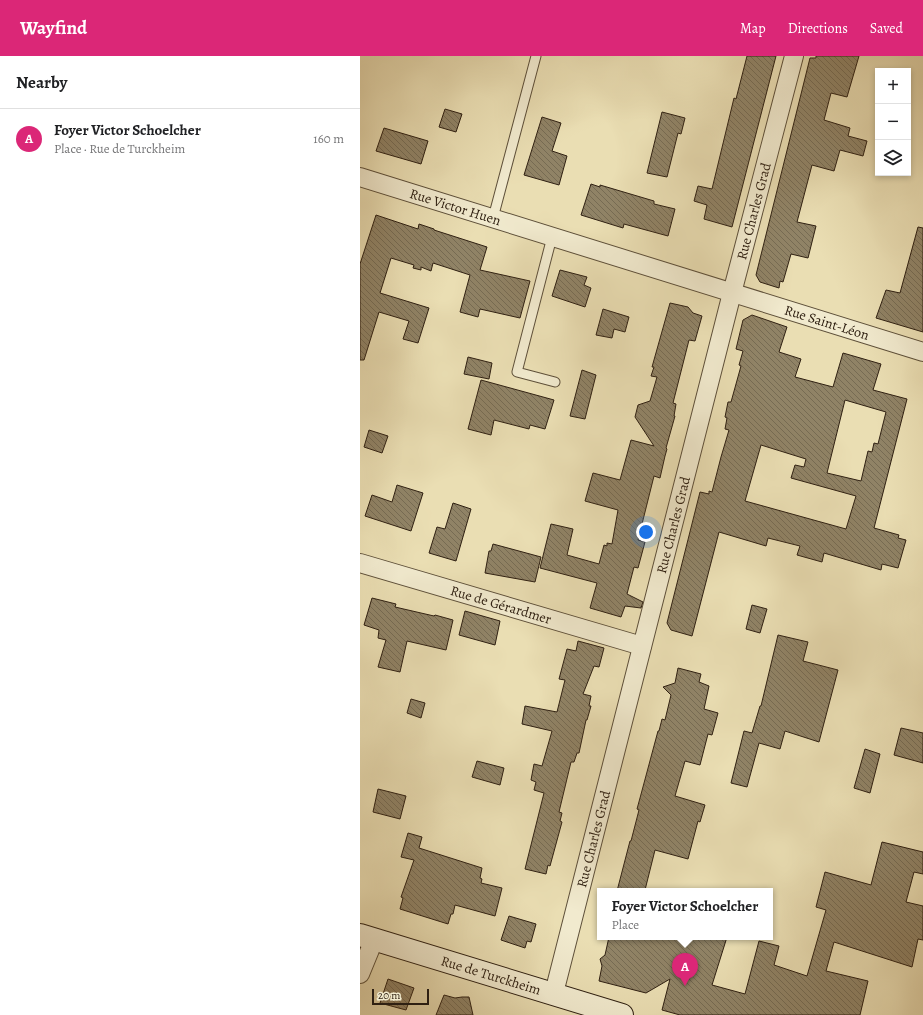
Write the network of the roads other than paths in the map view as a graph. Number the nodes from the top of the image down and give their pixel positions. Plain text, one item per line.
1 (536, 56) edge
2 (794, 56) edge
3 (360, 177) edge
4 (493, 218) junction
5 (552, 237) junction
6 (732, 293) junction
7 (923, 352) edge
8 (555, 382) dead end
9 (360, 563) edge
10 (642, 646) junction
11 (367, 938) edge
12 (360, 974) edge
13 (554, 993) junction
14 (622, 1015) edge

1 - 4 lane
2 - 6 street, Rue Charles Grad
3 - 4 street, Rue Victor Huen
4 - 5 street, Rue Victor Huen
5 - 6 street, Rue Victor Huen
5 - 8 lane
6 - 7 street, Rue Saint-Léon
6 - 10 street, Rue Charles Grad
9 - 10 street, Rue de Gérardmer
10 - 13 street, Rue Charles Grad
11 - 12 street
11 - 13 street, Rue de Turckheim
13 - 14 street, Rue de Turckheim

